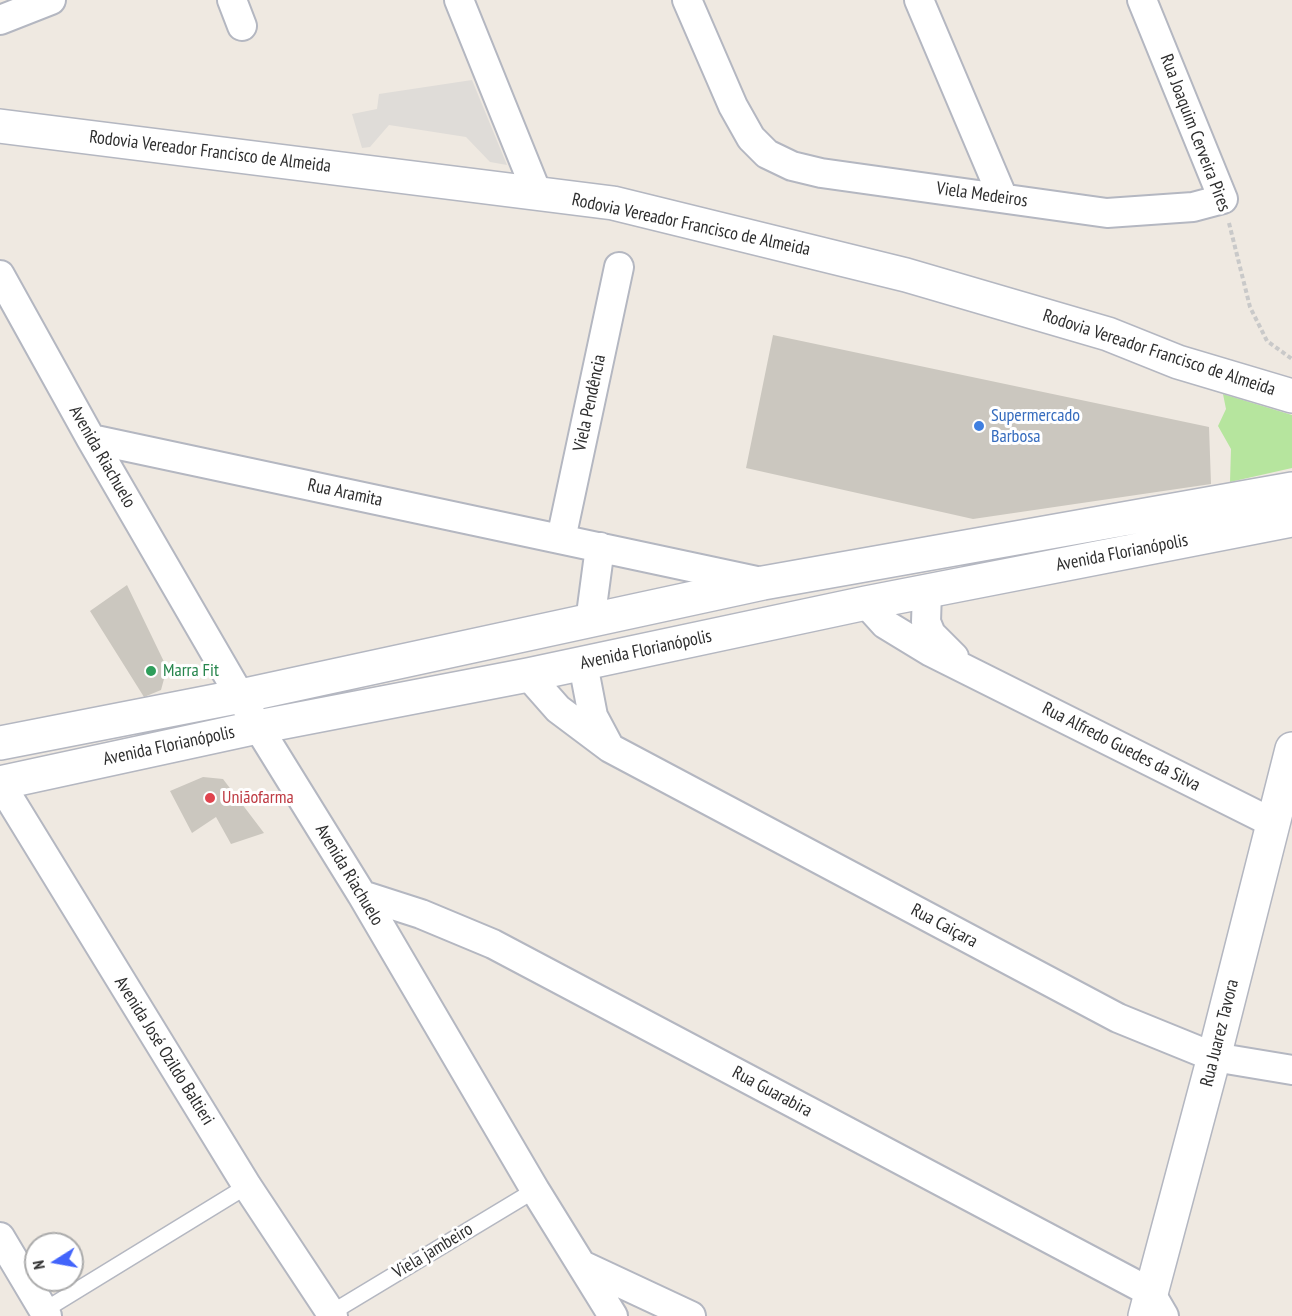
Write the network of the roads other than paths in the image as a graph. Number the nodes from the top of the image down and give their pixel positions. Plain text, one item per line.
1 (51, 0) edge
2 (459, 0) edge
3 (687, 0) edge
4 (919, 0) edge
5 (1142, 0) edge
6 (0, 20) edge
7 (0, 126) edge
8 (537, 193) junction
9 (1003, 198) junction
10 (1222, 199) joint
11 (619, 267) dead end
12 (0, 275) edge
13 (1292, 396) edge
14 (91, 439) junction
15 (1292, 489) edge
16 (1292, 520) edge
17 (561, 539) junction
18 (600, 547) junction
19 (764, 583) junction
20 (927, 591) junction
21 (866, 603) junction
22 (590, 622) junction
23 (583, 664) junction
24 (968, 671) junction
25 (528, 675) junction
26 (241, 696) junction
27 (258, 727) junction
28 (0, 743) edge
29 (610, 748) junction
30 (1292, 749) edge
31 (0, 783) edge
32 (1273, 823) junction
33 (362, 895) junction
34 (1214, 1057) junction
35 (1292, 1070) edge
36 (247, 1186) junction
37 (535, 1190) junction
38 (0, 1237) edge
39 (584, 1266) junction
40 (1153, 1308) edge
41 (42, 1314) edge
42 (332, 1314) edge
43 (613, 1316) edge
44 (691, 1316) edge

1 - 6 street
2 - 8 street
3 - 9 street, Viela Medeiros
4 - 9 street
5 - 10 street, Rua Joaquim Cerveira Pires
7 - 8 street, Rodovia Vereador Francisco de Almeida
8 - 13 street, Rodovia Vereador Francisco de Almeida
9 - 10 street, Viela Medeiros
11 - 17 street, Viela Pendência
12 - 14 street, Avenida Riachuelo
14 - 17 street, Rua Aramita
14 - 26 street, Avenida Riachuelo
15 - 19 street, Avenida Florianópolis
16 - 20 street, Avenida Florianópolis
17 - 18 street, Rua Aramita
18 - 19 street, Rua Aramita
18 - 22 street
19 - 22 street, Avenida Florianópolis
20 - 21 street, Avenida Florianópolis
20 - 24 street, Rua Alfredo Guedes da Silva
21 - 23 street, Avenida Florianópolis
21 - 24 street, Rua Alfredo Guedes da Silva
22 - 26 street, Avenida Florianópolis
23 - 25 street, Avenida Florianópolis
23 - 29 street
24 - 32 street, Rua Alfredo Guedes da Silva
25 - 27 street, Avenida Florianópolis
25 - 29 street, Rua Caiçara
26 - 27 street, Avenida Riachuelo
26 - 28 street, Avenida Florianópolis
27 - 31 street, Avenida Florianópolis
27 - 33 street, Avenida Riachuelo
29 - 34 street, Rua Caiçara
30 - 32 street, Rua Juarez Tavora
31 - 36 street, Avenida José Ozildo Baltieri
32 - 34 street, Rua Juarez Tavora
33 - 37 street, Avenida Riachuelo
33 - 40 street, Rua Guarabira
34 - 35 street, Rua Caiçara
34 - 40 street, Rua Juarez Tavora
36 - 41 lane
36 - 42 street, Avenida José Ozildo Baltieri
37 - 39 street, Avenida Riachuelo
37 - 42 lane, Viela jambeiro
38 - 41 street
39 - 43 street, Avenida Riachuelo
39 - 44 street

